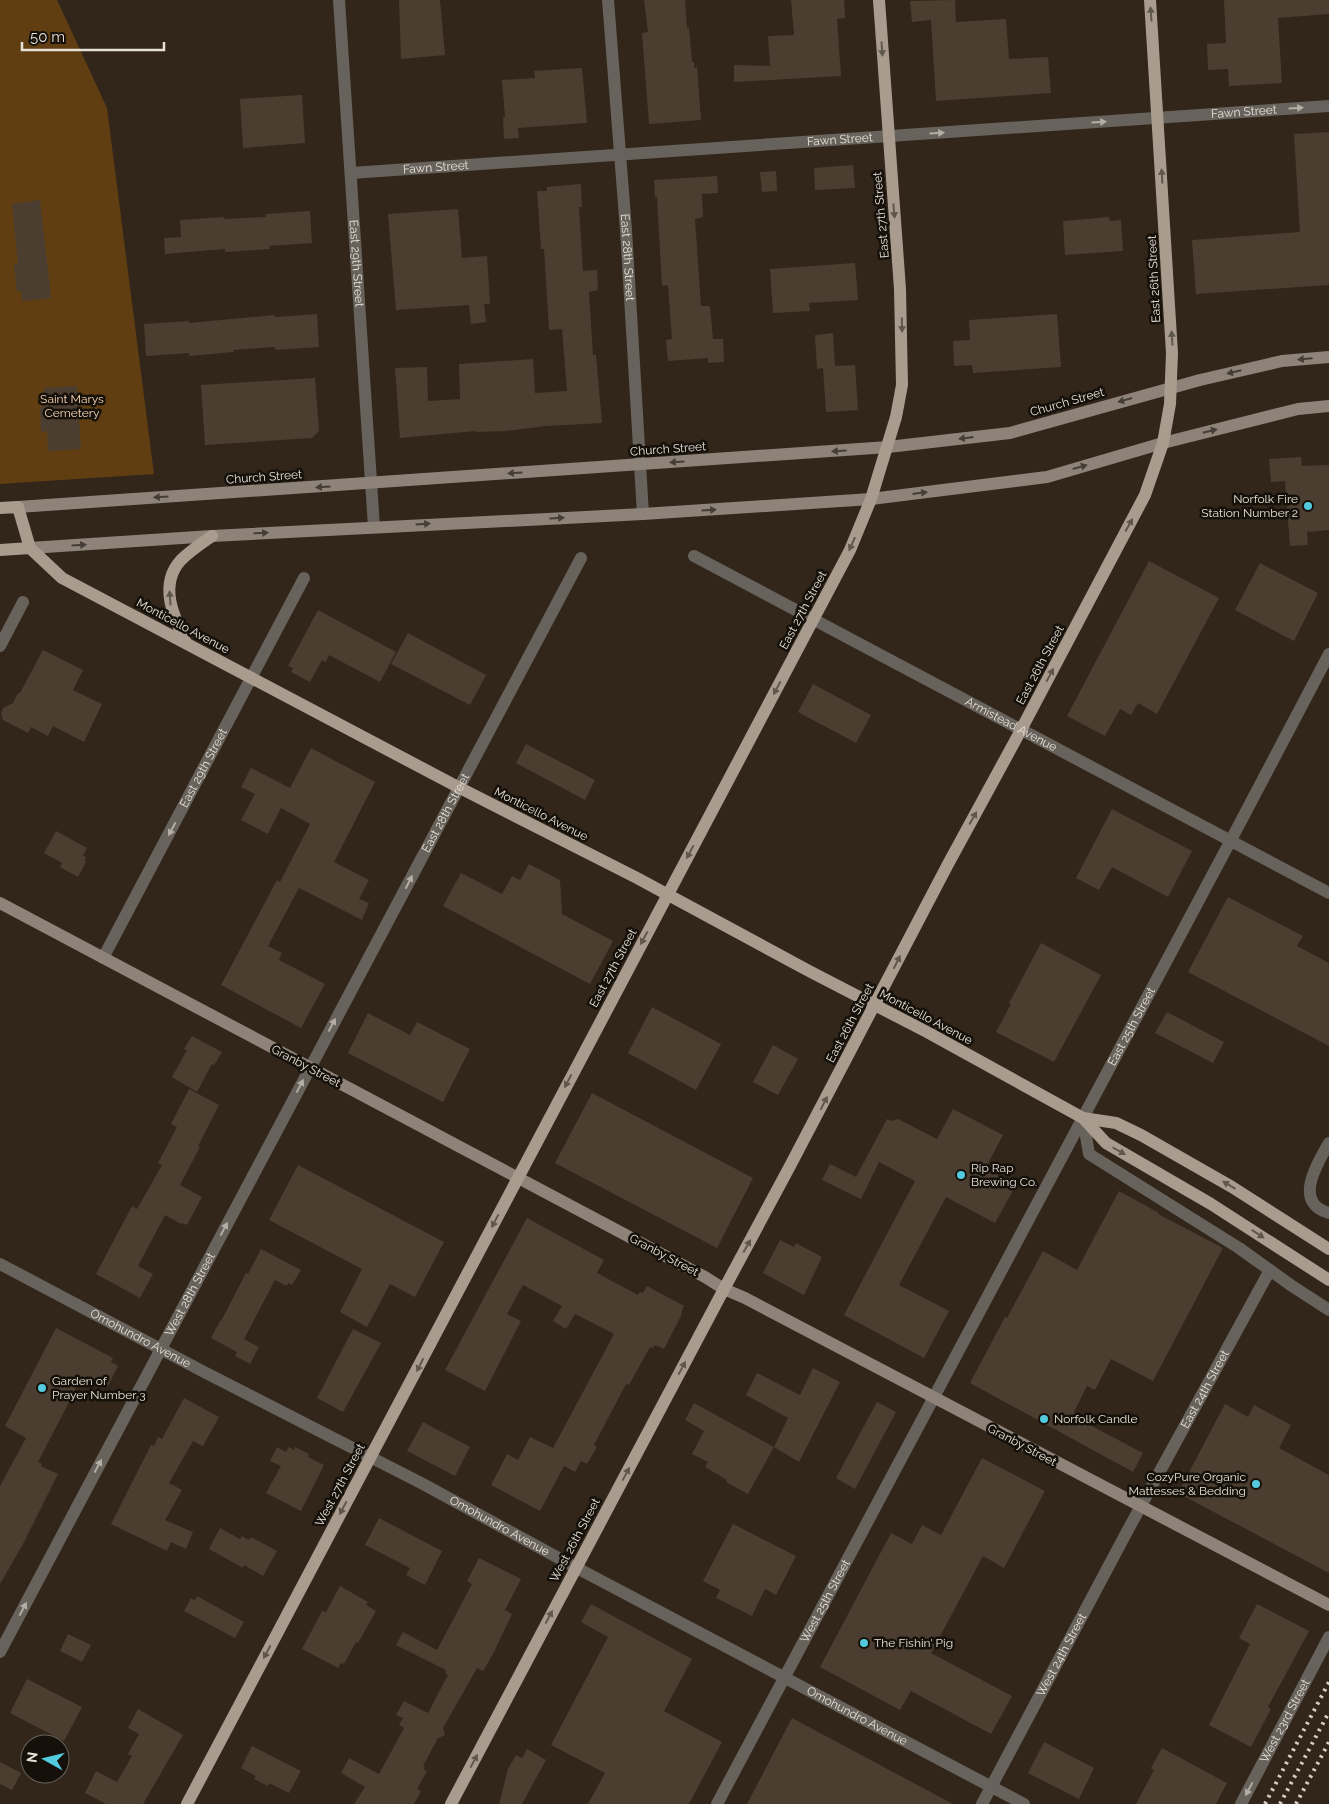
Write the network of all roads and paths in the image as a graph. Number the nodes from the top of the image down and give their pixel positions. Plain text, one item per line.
1 (339, 0) edge
2 (608, 0) edge
3 (879, 0) edge
4 (1150, 0) edge
5 (1329, 106) edge
6 (1158, 118) junction
7 (888, 136) junction
8 (620, 155) junction
9 (352, 173) junction
10 (1329, 357) edge
11 (1172, 387) junction
12 (1329, 406) edge
13 (1163, 443) junction
14 (888, 447) junction
15 (640, 465) junction
16 (372, 483) junction
17 (871, 499) junction
18 (18, 507) junction
19 (0, 508) edge
20 (643, 514) junction
21 (374, 526) junction
22 (212, 536) junction
23 (30, 548) junction
24 (0, 550) edge
25 (694, 556) dead end
26 (581, 558) dead end
27 (304, 578) dead end
28 (23, 602) dead end
29 (814, 620) junction
30 (3, 632) edge
31 (186, 643) junction
32 (0, 646) edge
33 (1329, 654) edge
34 (252, 677) junction
35 (1021, 730) junction
36 (458, 787) junction
37 (1231, 840) junction
38 (1329, 893) edge
39 (667, 894) junction
40 (0, 903) edge
41 (103, 958) junction
42 (874, 1005) junction
43 (309, 1068) junction
44 (1083, 1118) junction
45 (1329, 1142) edge
46 (517, 1178) junction
47 (1329, 1213) edge
48 (1329, 1249) edge
49 (0, 1264) edge
50 (1270, 1270) junction
51 (1329, 1280) edge
52 (724, 1289) junction
53 (1329, 1310) edge
54 (160, 1349) junction
55 (933, 1398) junction
56 (371, 1457) junction
57 (1141, 1507) junction
58 (576, 1568) junction
59 (1329, 1605) edge
60 (1329, 1637) edge
61 (0, 1652) edge
62 (784, 1678) junction
63 (992, 1786) junction
64 (187, 1804) edge
65 (451, 1804) edge
66 (717, 1804) edge
67 (982, 1804) edge
68 (1024, 1804) edge
69 (1241, 1804) edge

1 - 9 street, East 29th Street
2 - 8 street, East 28th Street
3 -> 7 main road, East 27th Street
6 -> 4 main road, East 26th Street
6 -> 5 street, Fawn Street
7 -> 6 street, Fawn Street
11 -> 6 main road, East 26th Street
7 - 8 street, Fawn Street
7 -> 14 main road, East 27th Street
8 - 9 street, Fawn Street
8 - 15 street, East 28th Street
9 - 16 street, East 29th Street
10 -> 11 main road, Church Street
11 - 13 main road, East 26th Street
11 -> 14 main road, Church Street
13 -> 12 main road
17 -> 13 main road
35 -> 13 main road, East 26th Street
14 -> 15 main road, Church Street
14 - 17 main road, East 27th Street
15 -> 16 main road, Church Street
15 - 20 street, East 28th Street
16 -> 18 main road, Church Street
16 - 21 street, East 29th Street
20 -> 17 main road
17 -> 29 main road, East 27th Street
18 - 19 main road, Church Street
18 - 23 main road
21 -> 20 main road
22 -> 21 main road
23 -> 22 main road
31 -> 22 main road
23 - 24 main road
23 - 31 main road, Monticello Avenue
25 - 29 street, Armistead Avenue
26 - 36 street, East 28th Street
27 - 34 street, East 29th Street
28 - 30 street
29 - 35 street, Armistead Avenue
29 -> 39 main road, East 27th Street
30 - 32 street
31 - 34 main road, Monticello Avenue
33 - 37 street, East 25th Street
34 - 36 main road, Monticello Avenue
34 -> 41 street, East 29th Street
35 - 37 street, Armistead Avenue
42 -> 35 main road, East 26th Street
36 - 39 main road, Monticello Avenue
43 -> 36 street, East 28th Street
37 - 38 street, Armistead Avenue
37 - 44 street, East 25th Street
39 - 42 main road, Monticello Avenue
39 -> 46 main road, East 27th Street
40 - 41 main road, Granby Street
41 - 43 main road, Granby Street
42 - 44 main road, Monticello Avenue
52 -> 42 main road, East 26th Street
43 - 46 main road, Granby Street
54 -> 43 street, West 28th Street
48 -> 44 main road, Monticello Avenue
44 - 50 street
44 -> 51 main road, Monticello Avenue
44 - 55 street, East 25th Street
45 - 47 street
46 - 52 main road, Granby Street
46 -> 56 main road, West 27th Street
49 - 54 street, Omohundro Avenue
50 - 53 street
50 - 57 street, East 24th Street
52 - 55 main road, Granby Street
58 -> 52 main road, West 26th Street
54 - 56 street, Omohundro Avenue
61 -> 54 street, West 28th Street
55 - 57 main road, Granby Street
55 - 62 street, West 25th Street
56 - 58 street, Omohundro Avenue
56 -> 64 main road, West 27th Street
57 - 59 main road, Granby Street
57 - 63 street, West 24th Street
58 - 62 street, Omohundro Avenue
65 -> 58 main road, West 26th Street
60 -> 69 street, West 23rd Street
62 - 63 street, Omohundro Avenue
62 - 66 street, West 25th Street
63 - 67 street, West 24th Street
63 - 68 street, Omohundro Avenue

